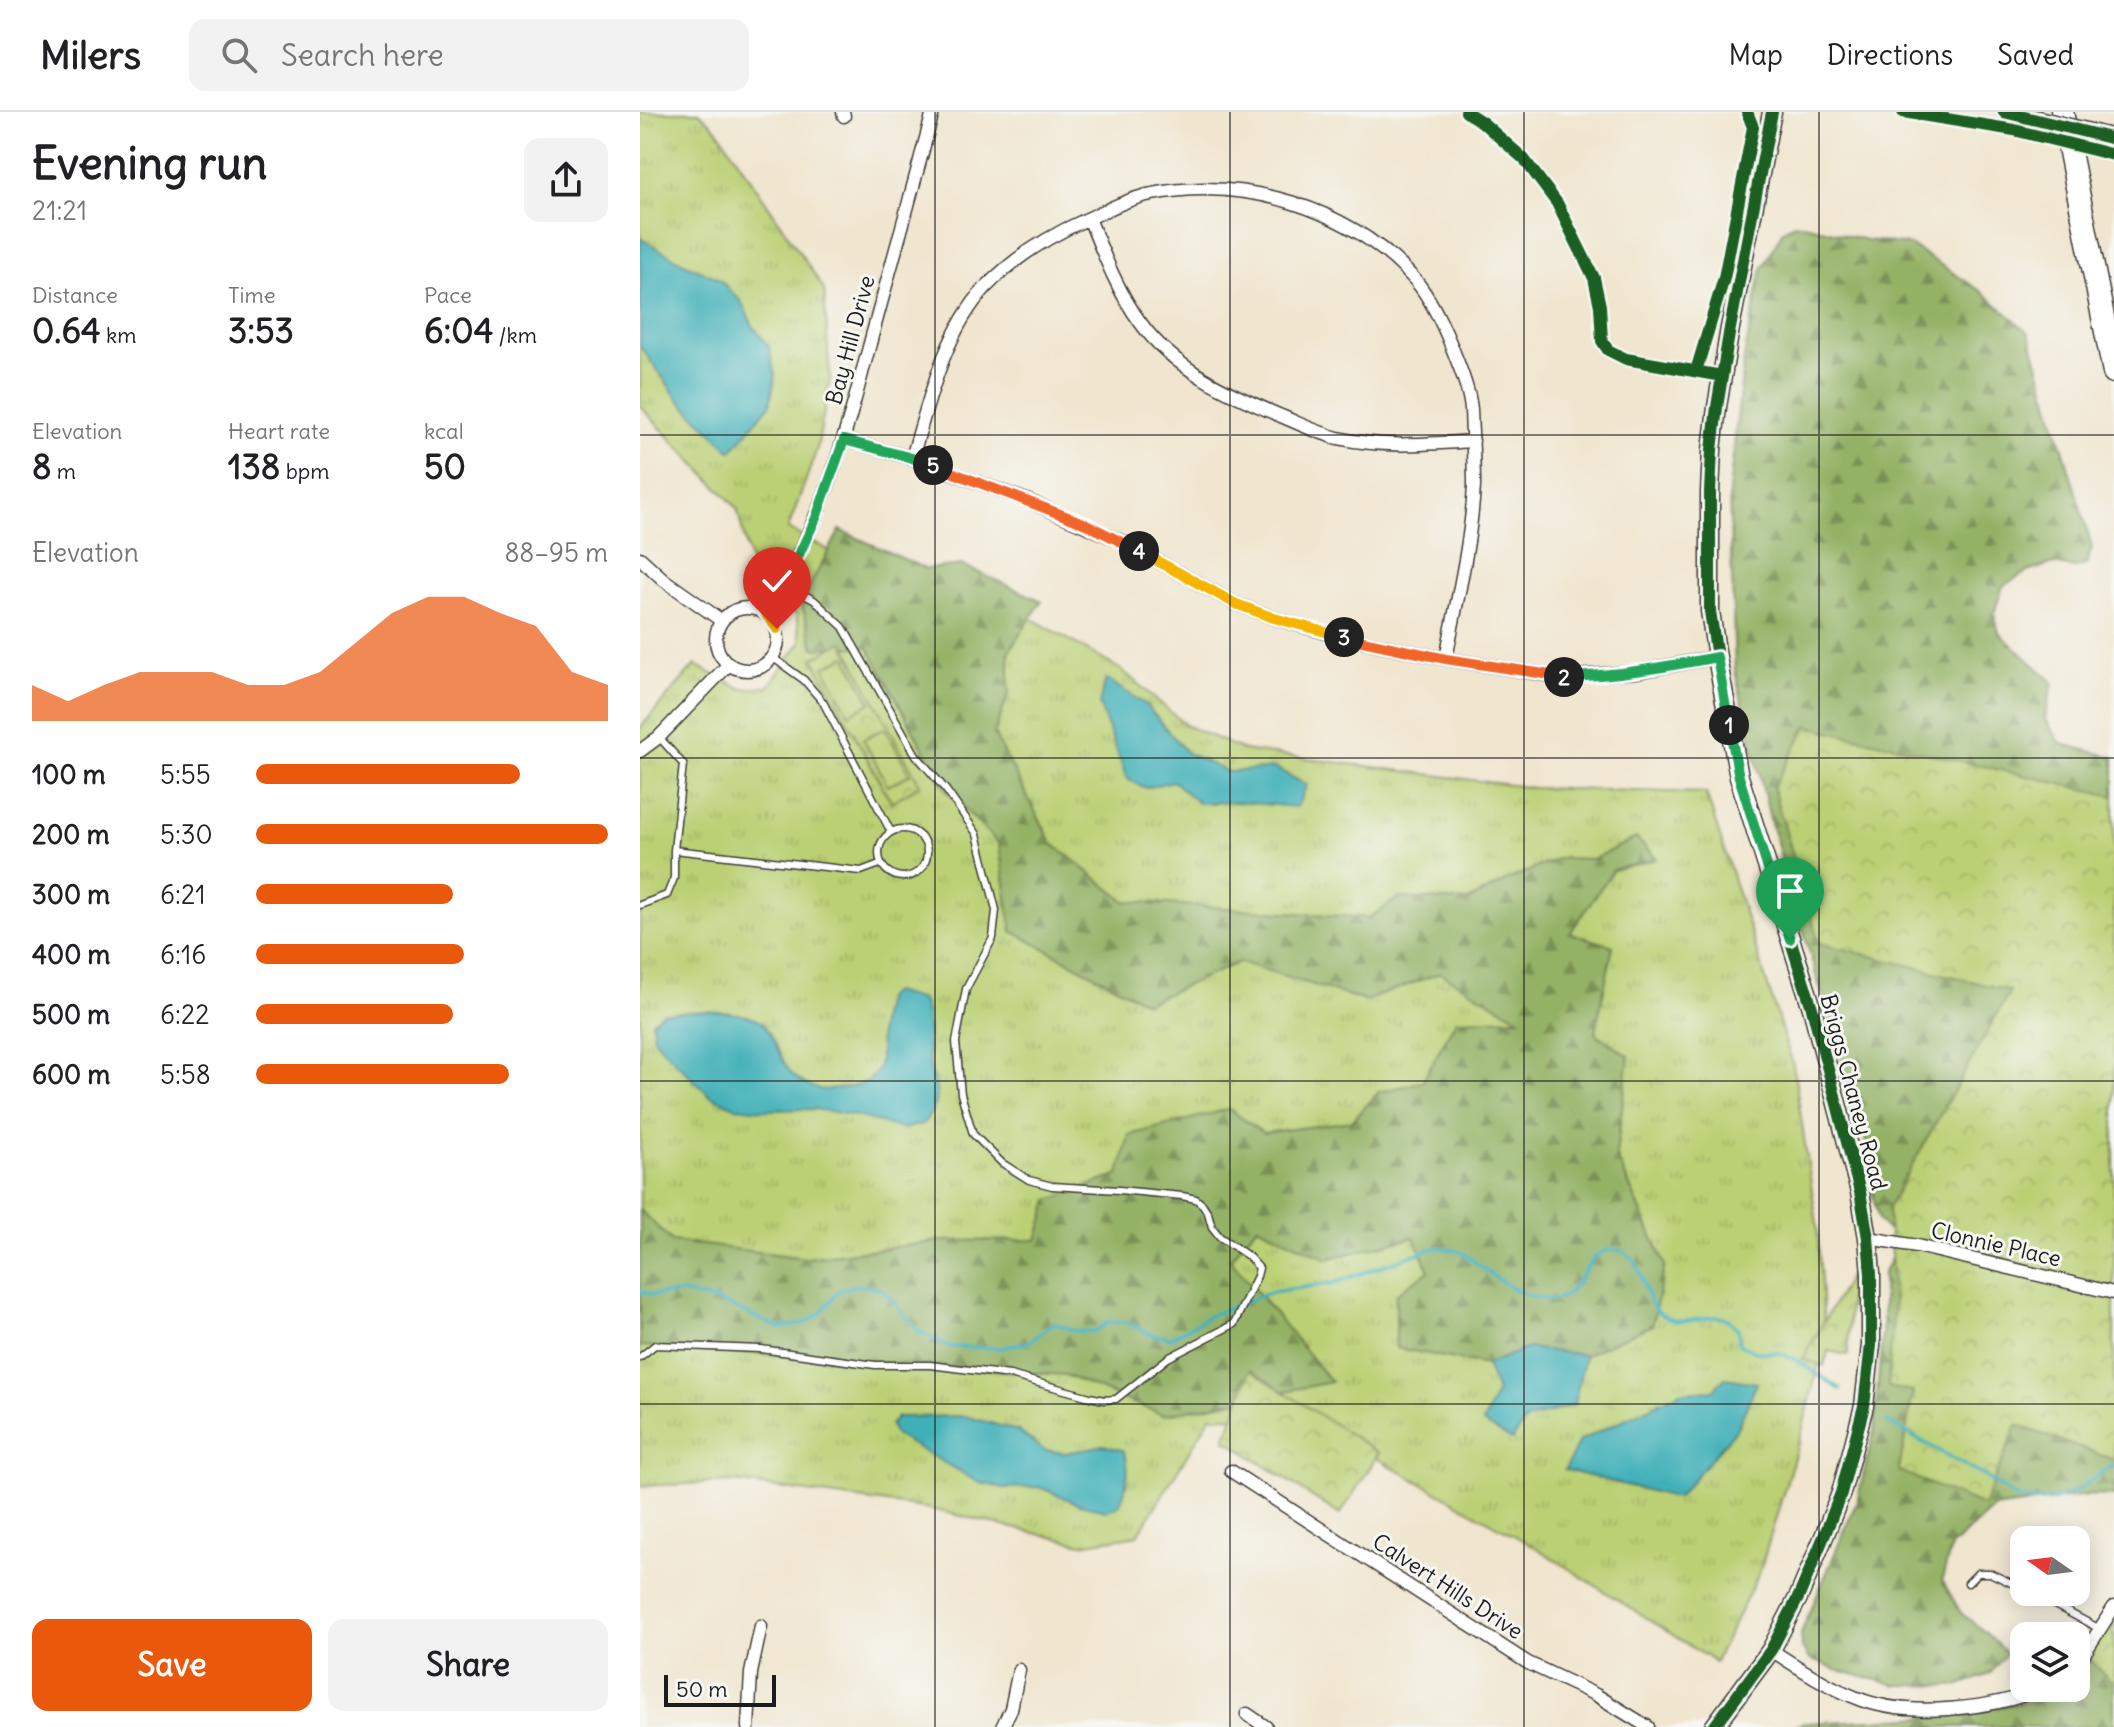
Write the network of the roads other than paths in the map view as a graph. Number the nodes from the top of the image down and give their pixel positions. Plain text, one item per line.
1 (933, 112) edge
2 (1772, 112) edge
3 (2005, 112) edge
4 (2062, 112) edge
5 (2114, 139) edge
6 (1089, 218) junction
7 (2114, 372) edge
8 (844, 440) junction
9 (1473, 441) junction
10 (912, 458) junction
11 (640, 558) edge
12 (784, 584) junction
13 (765, 613) junction
14 (722, 621) junction
15 (772, 657) junction
16 (1717, 657) junction
17 (1446, 659) junction
18 (729, 664) junction
19 (659, 737) junction
20 (640, 751) edge
21 (891, 832) junction
22 (674, 850) junction
23 (880, 864) junction
24 (640, 905) edge
25 (1868, 1238) junction
26 (2114, 1293) edge
27 (640, 1357) edge
28 (1231, 1471) dead end
29 (2010, 1582) edge
30 (1968, 1583) dead end
31 (2056, 1606) edge
32 (2114, 1607) edge
33 (761, 1626) dead end
34 (2100, 1629) junction
35 (2090, 1643) edge
36 (1771, 1650) junction
37 (1019, 1670) dead end
38 (2010, 1700) edge
39 (1247, 1714) dead end
40 (748, 1727) edge
41 (1002, 1727) edge
42 (1266, 1727) edge
43 (1648, 1727) edge
44 (1714, 1727) edge

1 - 8 street, Bay Hill Drive
2 - 16 main road, Briggs Chaney Road
3 - 5 main road, bridge
4 - 7 highway
6 - 9 street
6 - 9 street
6 - 10 street
8 - 10 street
8 - 12 street, Bay Hill Drive
9 - 17 street
10 - 17 street
11 - 14 street
12 - 13 street, Bay Hill Drive
12 - 27 lane
13 - 14 street
13 - 15 street
14 - 18 street
15 - 18 street
15 - 21 lane
16 - 17 street
16 - 25 main road, Briggs Chaney Road
18 - 19 street
19 - 20 street
19 - 22 lane
21 - 23 lane
21 - 23 lane
22 - 23 lane
22 - 24 lane
25 - 26 street, Clonnie Place
25 - 36 main road, Briggs Chaney Road
28 - 43 street, Calvert Hills Drive
29 - 30 lane
31 - 34 lane
32 - 34 street
33 - 40 street
34 - 35 street
36 - 38 street
36 - 44 main road, Briggs Chaney Road
37 - 41 street
39 - 42 street

